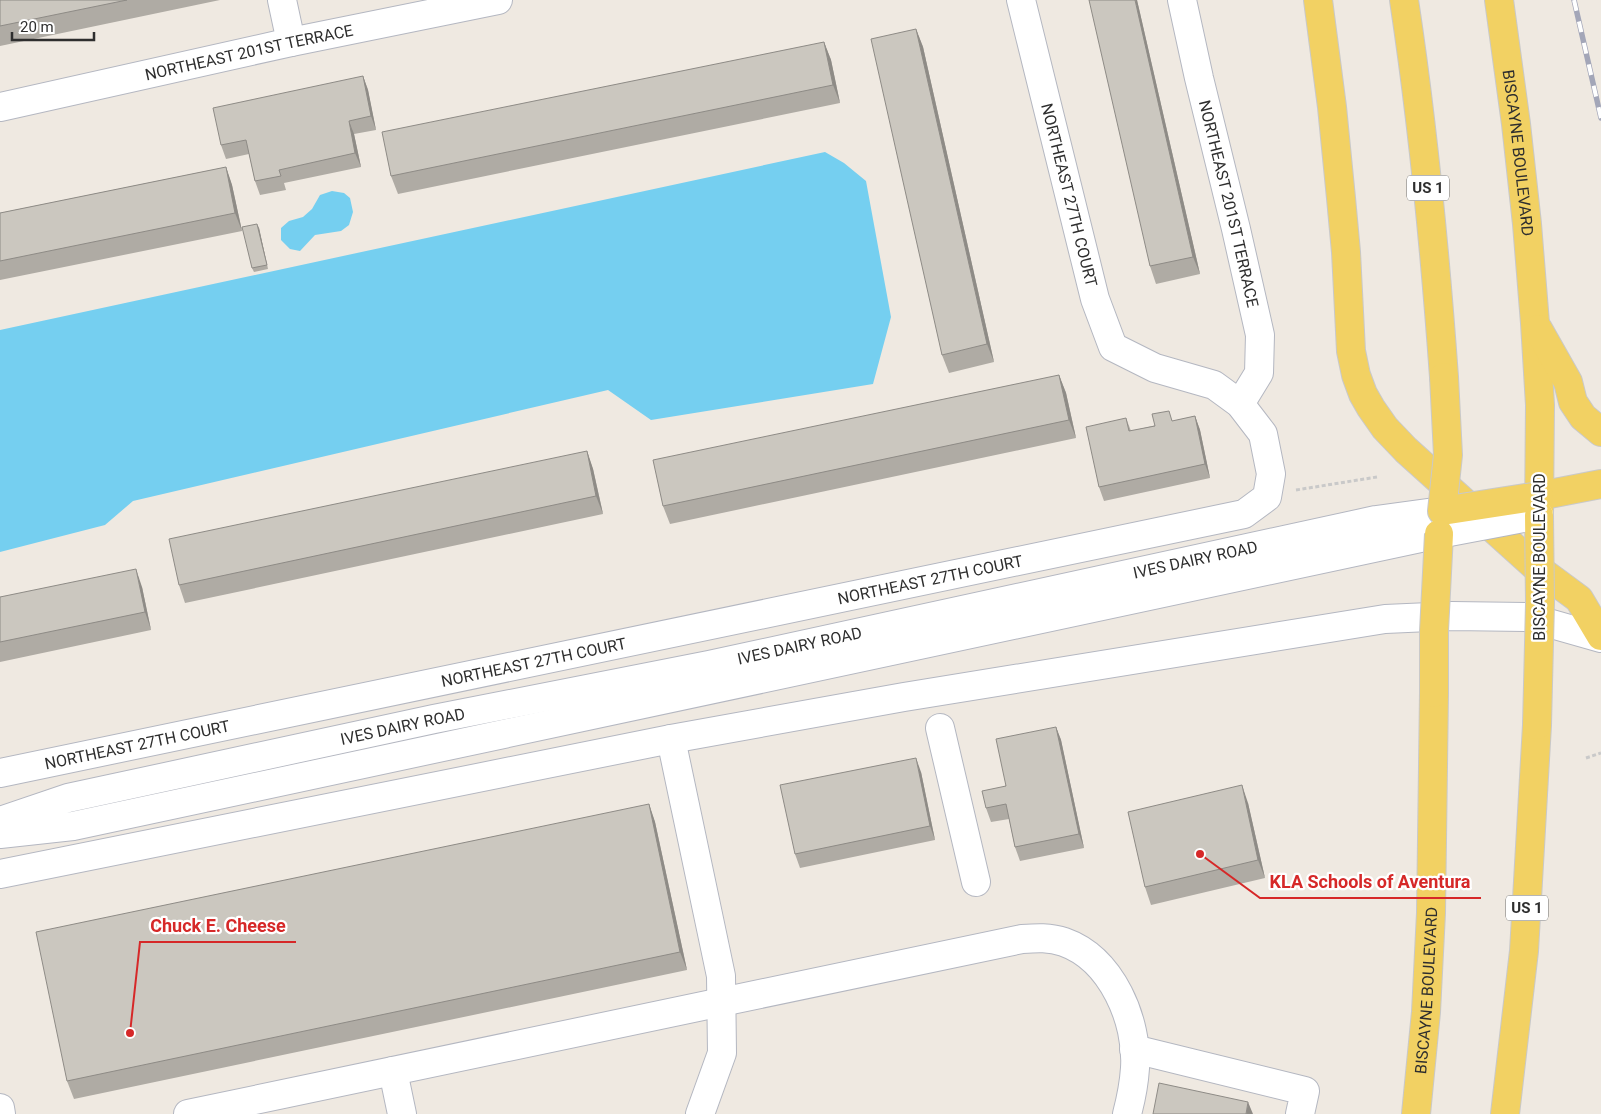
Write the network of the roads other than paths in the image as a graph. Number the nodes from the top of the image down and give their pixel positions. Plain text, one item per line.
1 (282, 0) edge
2 (498, 0) edge
3 (1021, 0) edge
4 (1182, 0) edge
5 (1318, 0) edge
6 (1404, 0) edge
7 (1499, 0) edge
8 (291, 42) junction
9 (0, 107) edge
10 (1535, 323) junction
11 (1240, 404) junction
12 (1601, 432) edge
13 (1601, 484) edge
14 (1539, 506) junction
15 (1440, 522) junction
16 (1309, 548) junction
17 (1601, 637) edge
18 (940, 728) dead end
19 (672, 739) junction
20 (0, 773) edge
21 (0, 821) edge
22 (0, 834) edge
23 (0, 874) edge
24 (976, 882) dead end
25 (721, 1002) junction
26 (1134, 1049) junction
27 (393, 1071) junction
28 (0, 1108) edge
29 (1, 1114) edge
30 (188, 1114) edge
31 (402, 1114) edge
32 (700, 1114) edge
33 (1127, 1114) edge
34 (1300, 1114) edge
35 (1416, 1114) edge
36 (1505, 1114) edge

1 - 8 street
2 - 8 street, NORTHEAST 201ST TERRACE
3 - 11 street, NORTHEAST 27TH COURT
4 - 11 street, NORTHEAST 201ST TERRACE
5 - 17 main road
6 - 15 main road, BISCAYNE BOULEVARD / US 1, bridge
7 - 10 main road, BISCAYNE BOULEVARD / US 1
8 - 9 street, NORTHEAST 201ST TERRACE
10 - 12 main road
10 - 14 main road, BISCAYNE BOULEVARD / US 1
11 - 20 street, NORTHEAST 27TH COURT
13 - 14 main road, IVES DAIRY ROAD
14 - 15 street, IVES DAIRY ROAD, bridge
14 - 36 main road, BISCAYNE BOULEVARD / US 1, bridge
15 - 16 street, IVES DAIRY ROAD
15 - 35 main road, BISCAYNE BOULEVARD / US 1, bridge
16 - 21 street, IVES DAIRY ROAD
16 - 22 street, IVES DAIRY ROAD
17 - 19 street
18 - 24 street
19 - 23 street
19 - 25 street
25 - 26 street
25 - 27 street
25 - 32 street
26 - 33 street
26 - 34 street
27 - 30 street
27 - 31 street
28 - 29 street

